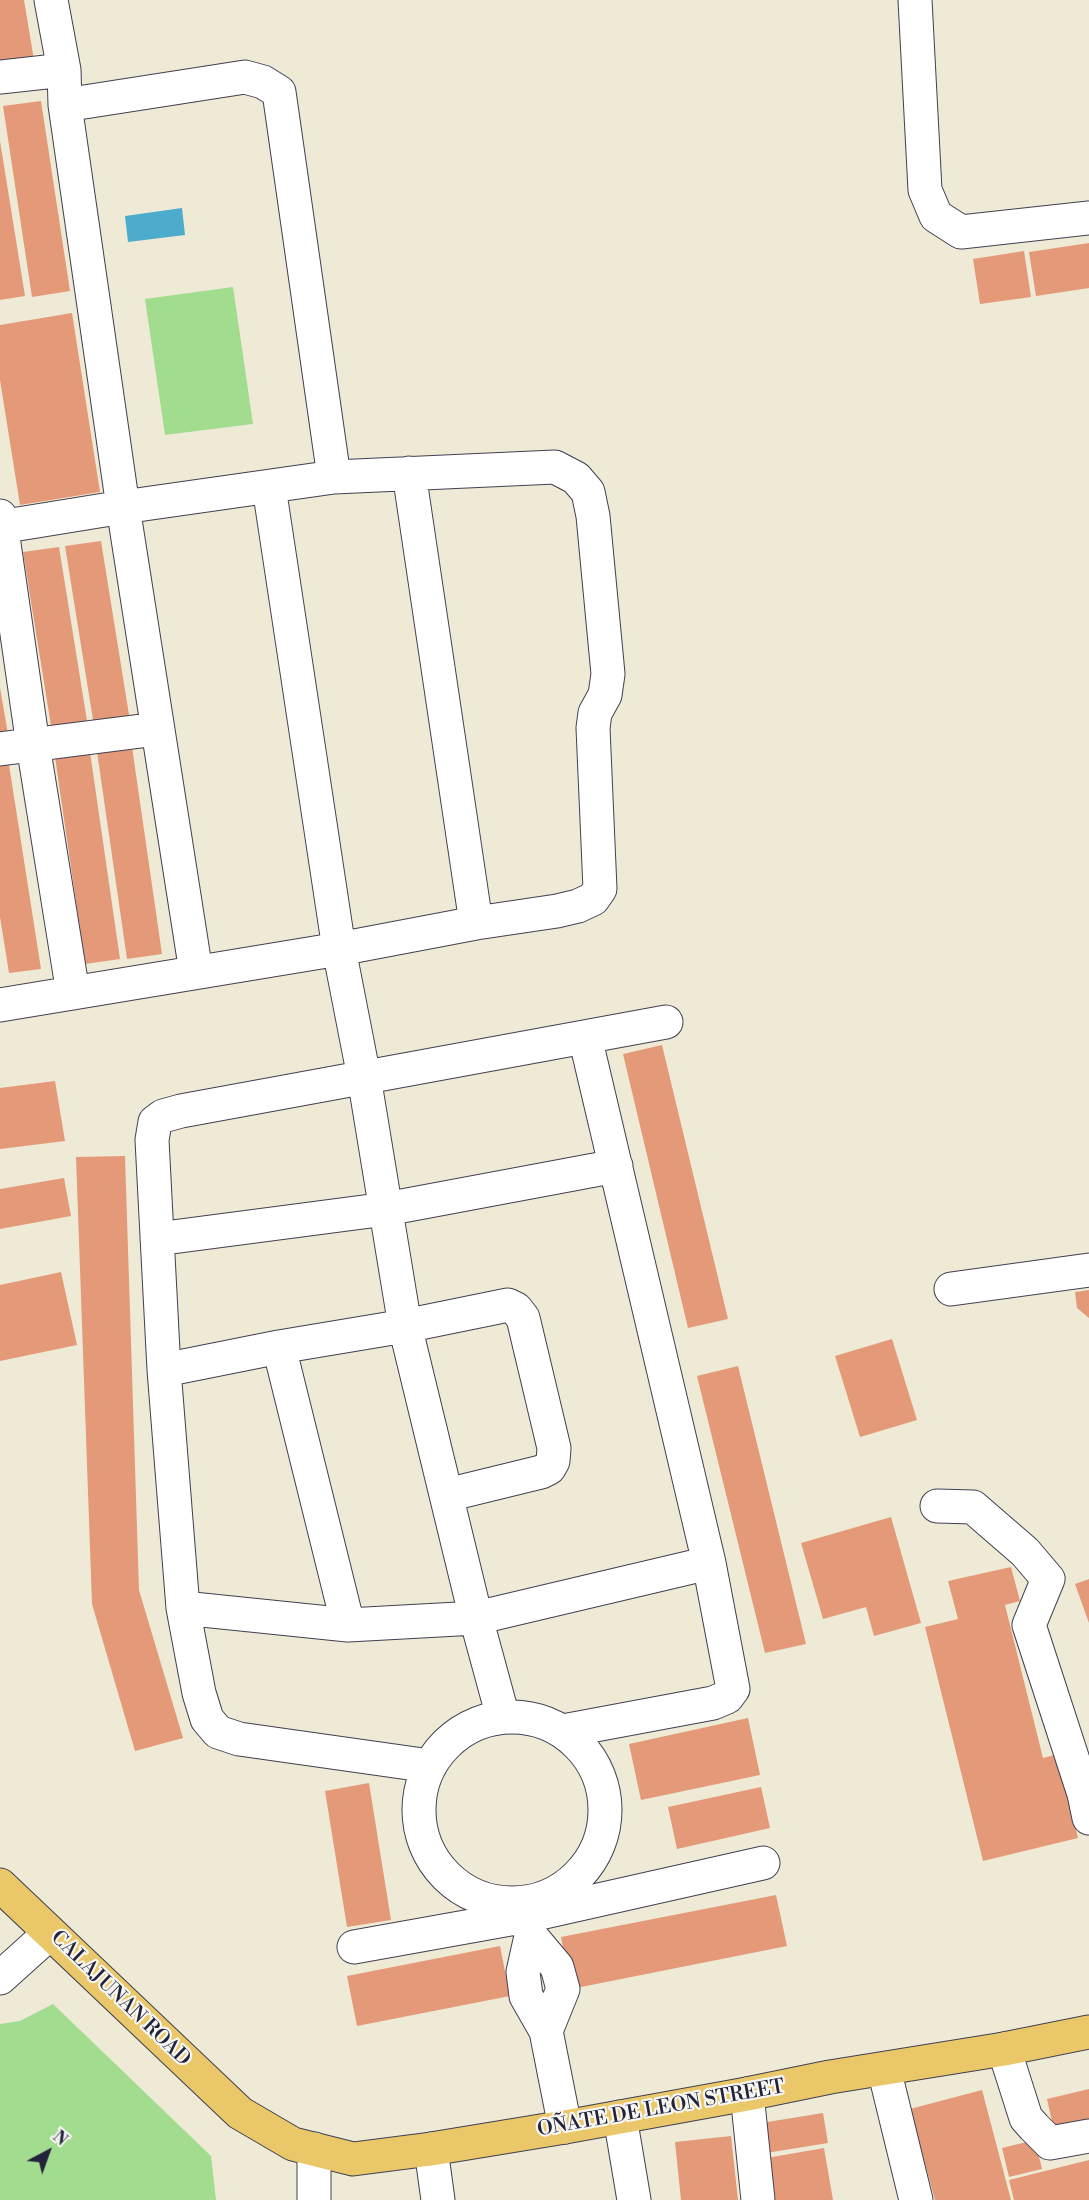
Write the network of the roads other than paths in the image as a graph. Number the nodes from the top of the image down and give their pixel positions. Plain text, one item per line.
1 (51, 0) edge
2 (922, 1) edge
3 (64, 70) junction
4 (0, 77) edge
5 (65, 105) junction
6 (1089, 218) edge
7 (409, 472) junction
8 (334, 477) junction
9 (269, 487) junction
10 (123, 507) junction
11 (1, 524) edge
12 (157, 729) junction
13 (33, 745) junction
14 (0, 749) edge
15 (476, 923) junction
16 (339, 949) junction
17 (196, 972) junction
18 (73, 993) junction
19 (0, 1005) edge
20 (666, 1022) dead end
21 (585, 1037) junction
22 (364, 1077) junction
23 (616, 1166) junction
24 (386, 1209) junction
25 (157, 1239) junction
26 (1089, 1270) edge
27 (951, 1288) dead end
28 (405, 1326) junction
29 (279, 1347) junction
30 (164, 1370) junction
31 (447, 1496) junction
32 (937, 1506) dead end
33 (709, 1563) junction
34 (183, 1608) junction
35 (476, 1618) junction
36 (348, 1625) junction
37 (503, 1717) junction
38 (563, 1731) junction
39 (430, 1766) junction
40 (1089, 1818) edge
41 (764, 1863) dead end
42 (0, 1885) edge
43 (527, 1918) junction
44 (50, 1933) junction
45 (354, 1947) dead end
46 (1, 1976) edge
47 (1089, 2032) edge
48 (1004, 2049) junction
49 (884, 2069) junction
50 (747, 2094) junction
51 (240, 2113) joint
52 (620, 2117) junction
53 (565, 2127) junction
54 (1089, 2136) edge
55 (431, 2149) junction
56 (314, 2150) junction
57 (314, 2200) edge
58 (438, 2200) edge
59 (634, 2200) edge
60 (758, 2200) edge
61 (915, 2200) edge

1 - 3 street
2 - 6 street
3 - 4 street
3 - 5 street
5 - 8 street
5 - 10 street
7 - 8 street
7 - 15 street
7 - 15 street
8 - 9 street
9 - 10 street
9 - 16 street
10 - 11 street
10 - 12 street
11 - 13 street
12 - 13 street
12 - 17 street
13 - 14 street
13 - 18 street
15 - 16 street
16 - 17 street
16 - 22 street
17 - 18 street
18 - 19 street
20 - 21 street
21 - 22 street
21 - 23 street
22 - 24 street
22 - 25 street
23 - 24 street
23 - 33 street
24 - 25 street
24 - 28 street
25 - 30 street
26 - 27 street
28 - 29 street
28 - 31 street
28 - 31 street
29 - 30 street
29 - 36 street
30 - 34 street
31 - 35 street
32 - 40 street
33 - 35 street
33 - 38 street
34 - 36 street
34 - 39 street
35 - 36 street
35 - 37 street
37 - 38 street
37 - 39 street
38 - 43 street
39 - 43 street
41 - 43 street
42 - 44 main road, CALAJUNAN ROAD
43 - 45 street
43 - 53 street
44 - 46 street
44 - 51 main road, CALAJUNAN ROAD
47 - 48 main road, OÑATE DE LEON STREET
48 - 49 main road, OÑATE DE LEON STREET
48 - 54 street
49 - 50 main road, OÑATE DE LEON STREET
49 - 61 street
50 - 52 main road, OÑATE DE LEON STREET
50 - 60 street
51 - 56 main road, OÑATE DE LEON STREET
52 - 53 main road, OÑATE DE LEON STREET
52 - 59 street
53 - 55 main road, OÑATE DE LEON STREET
55 - 56 main road, OÑATE DE LEON STREET
55 - 58 street
56 - 57 street

